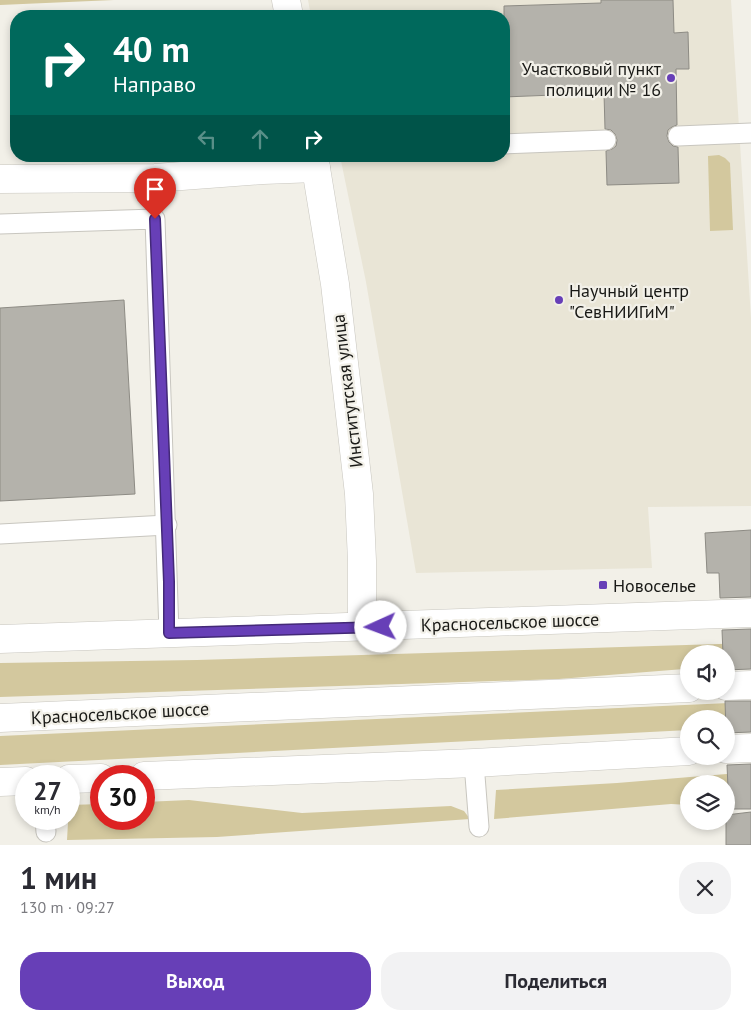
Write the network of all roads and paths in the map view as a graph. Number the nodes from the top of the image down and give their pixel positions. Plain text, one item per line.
1 (751, 133) edge
2 (678, 136) dead end
3 (606, 140) dead end
4 (510, 144) edge
5 (315, 162) edge
6 (0, 179) edge
7 (0, 224) edge
8 (167, 525) junction
9 (0, 534) edge
10 (751, 613) edge
11 (362, 627) junction
12 (169, 633) junction
13 (0, 639) edge
14 (751, 685) edge
15 (735, 686) edge
16 (680, 688) edge
17 (0, 718) edge
18 (751, 748) edge
19 (735, 749) edge
20 (680, 752) edge
21 (474, 763) junction
22 (155, 776) edge
23 (15, 781) edge
24 (0, 782) edge
25 (479, 827) dead end

1 - 2 lane
3 - 4 lane
5 - 6 street
5 - 11 street, Институтская улица
7 - 8 lane
8 - 9 lane
8 - 12 lane
10 - 11 street, Красносельское шоссе
11 - 12 street, Красносельское шоссе
12 - 13 street, Красносельское шоссе
14 - 15 street
16 - 17 street, Красносельское шоссе
18 - 19 street
20 - 21 street
21 - 22 street
21 - 25 lane
23 - 24 street

